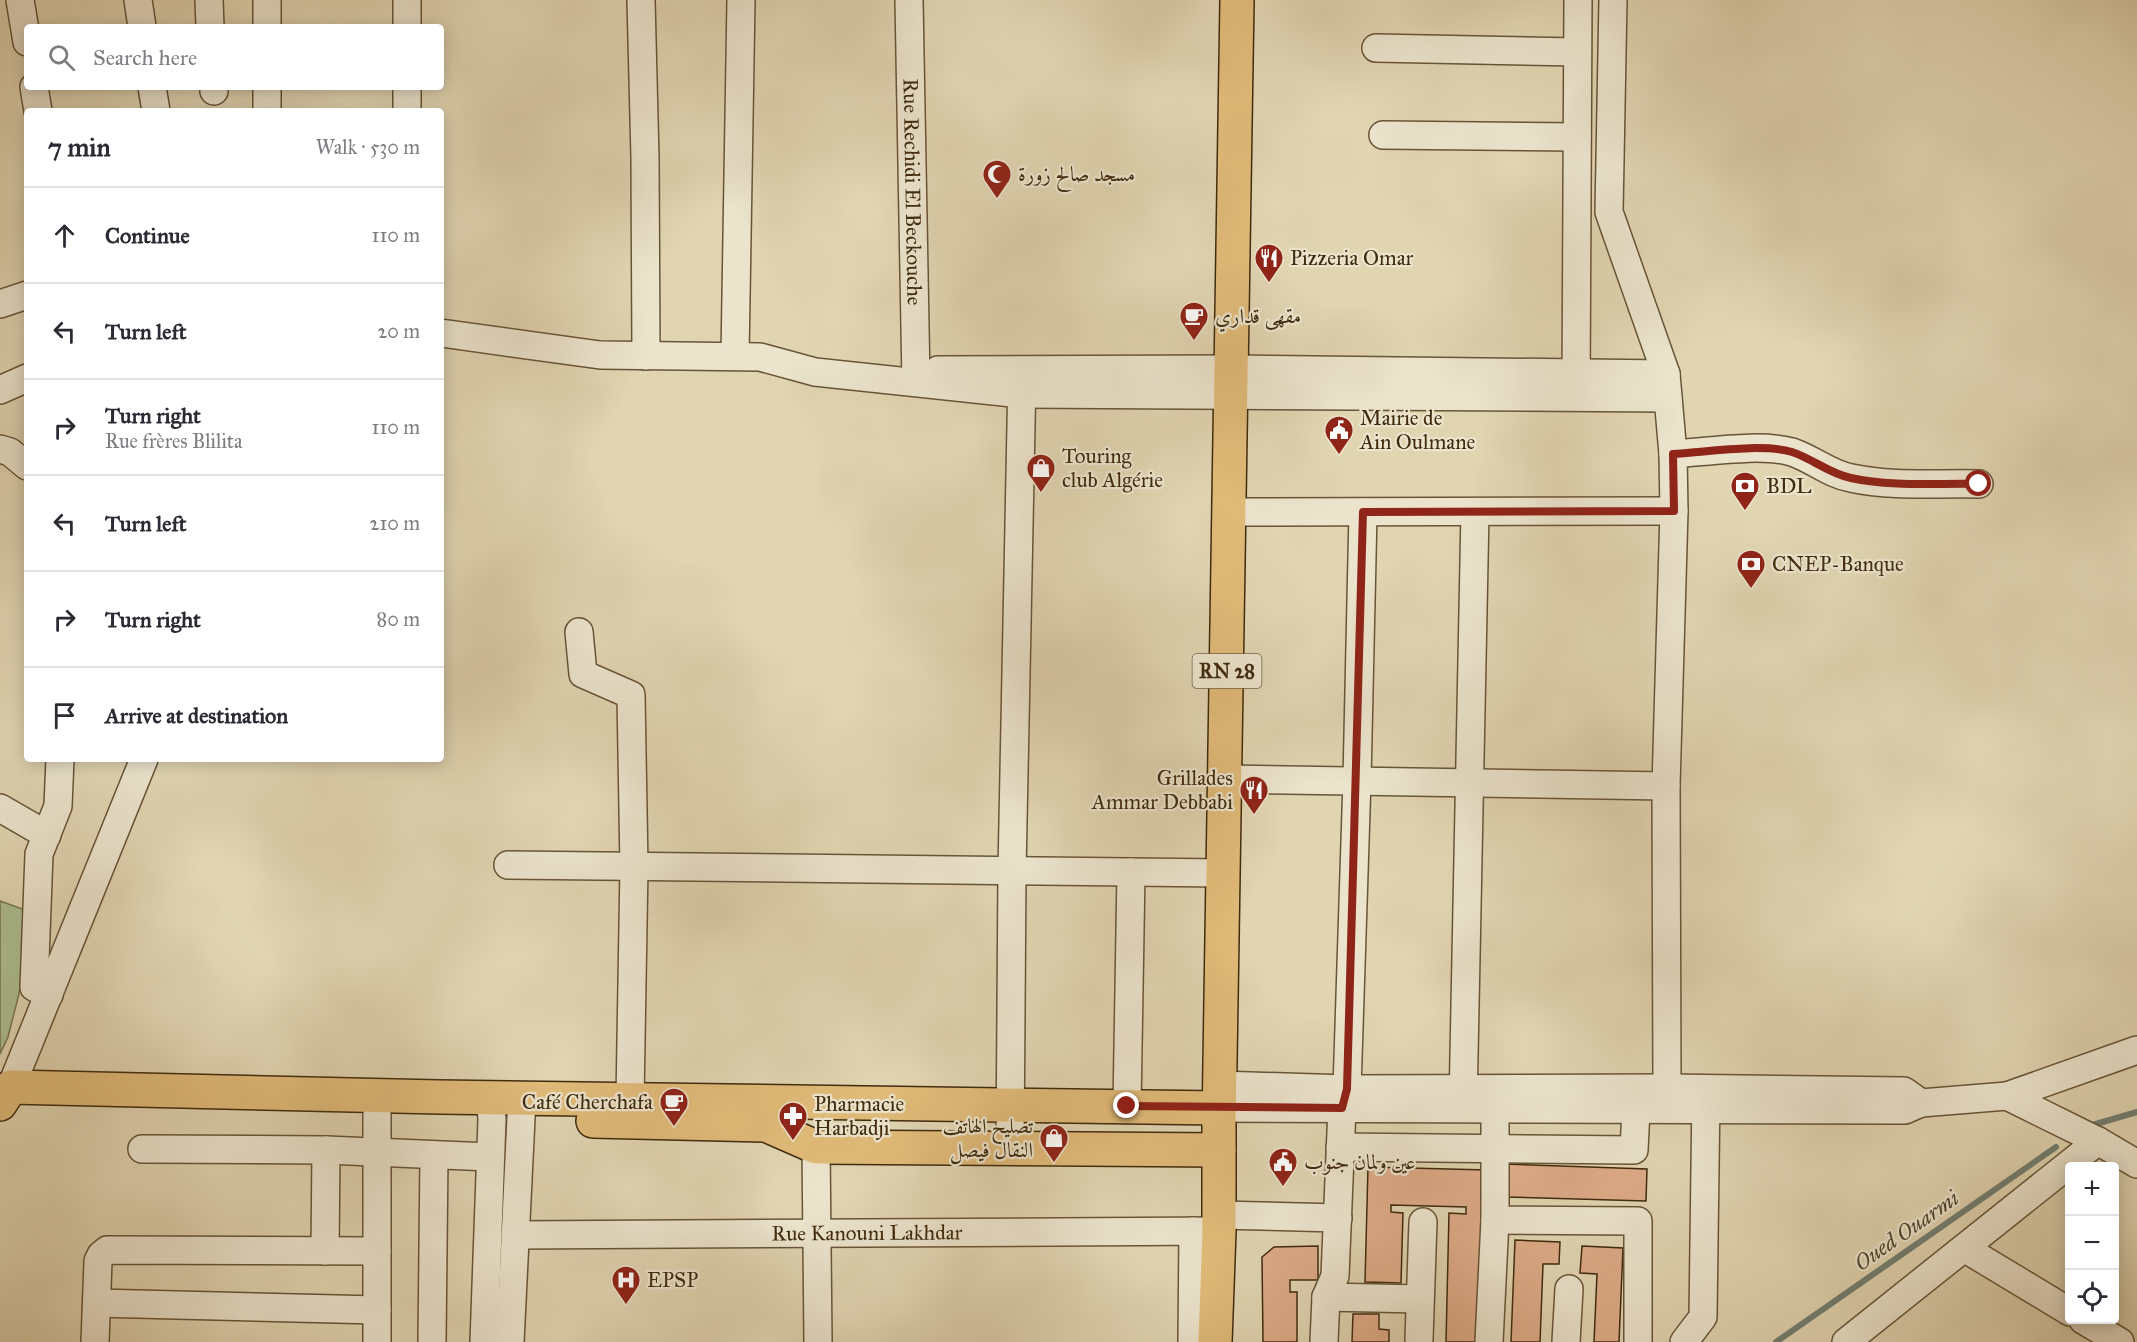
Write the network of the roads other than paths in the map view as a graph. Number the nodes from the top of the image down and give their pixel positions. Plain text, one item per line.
1 (20, 0) edge
2 (138, 0) edge
3 (209, 0) edge
4 (267, 0) edge
5 (408, 0) edge
6 (641, 0) edge
7 (741, 0) edge
8 (909, 0) edge
9 (1237, 0) edge
10 (1578, 0) edge
11 (1613, 0) edge
12 (24, 24) edge
13 (142, 24) edge
14 (210, 24) edge
15 (267, 24) edge
16 (407, 24) edge
17 (1376, 48) dead end
18 (1577, 52) junction
19 (34, 90) edge
20 (152, 90) edge
21 (267, 90) edge
22 (407, 90) edge
23 (38, 108) edge
24 (156, 108) edge
25 (267, 108) edge
26 (407, 108) edge
27 (1383, 135) dead end
28 (1577, 137) junction
29 (24, 296) edge
30 (0, 304) edge
31 (444, 333) edge
32 (646, 356) junction
33 (735, 356) junction
34 (915, 376) junction
35 (24, 379) edge
36 (1022, 381) junction
37 (1232, 382) junction
38 (1576, 385) junction
39 (1667, 386) junction
40 (0, 390) edge
41 (0, 449) edge
42 (1673, 454) junction
43 (24, 464) edge
44 (1979, 484) dead end
45 (1674, 511) junction
46 (1230, 512) junction
47 (1363, 512) junction
48 (1475, 512) junction
49 (579, 632) dead end
50 (60, 762) edge
51 (143, 762) edge
52 (1225, 779) junction
53 (1357, 780) junction
54 (1470, 783) junction
55 (1666, 786) junction
56 (0, 808) edge
57 (46, 835) junction
58 (508, 865) dead end
59 (634, 867) junction
60 (1012, 871) junction
61 (1131, 872) junction
62 (1223, 873) junction
63 (49, 995) junction
64 (2137, 1050) edge
65 (1667, 1088) junction
66 (1220, 1096) junction
67 (2007, 1096) junction
68 (630, 1099) junction
69 (1345, 1099) junction
70 (1464, 1099) junction
71 (1495, 1099) junction
72 (4, 1100) edge
73 (1706, 1100) junction
74 (377, 1105) junction
75 (1010, 1105) junction
76 (1127, 1106) junction
77 (506, 1108) junction
78 (1636, 1110) junction
79 (2098, 1141) junction
80 (816, 1147) junction
81 (1340, 1147) junction
82 (1010, 1148) junction
83 (1496, 1148) junction
84 (142, 1149) dead end
85 (326, 1150) junction
86 (1219, 1150) junction
87 (377, 1152) junction
88 (434, 1155) junction
89 (490, 1157) junction
90 (2137, 1164) edge
91 (1338, 1218) junction
92 (1495, 1220) junction
93 (1423, 1222) dead end
94 (1210, 1226) junction
95 (818, 1234) junction
96 (515, 1235) junction
97 (1964, 1248) junction
98 (325, 1251) junction
99 (377, 1251) junction
100 (1569, 1289) dead end
101 (1326, 1297) junction
102 (1419, 1299) junction
103 (97, 1303) junction
104 (2065, 1309) edge
105 (377, 1310) junction
106 (2090, 1324) edge
107 (1419, 1339) dead end
108 (95, 1342) edge
109 (377, 1342) edge
110 (432, 1342) edge
111 (484, 1342) edge
112 (510, 1342) edge
113 (818, 1342) edge
114 (1192, 1342) edge
115 (1215, 1342) edge
116 (1324, 1342) edge
117 (1489, 1342) edge
118 (1566, 1342) edge
119 (1638, 1342) edge
120 (1684, 1342) edge
121 (1846, 1342) edge
122 (2120, 1342) edge

1 - 12 street
2 - 13 street
3 - 14 street
4 - 15 street
5 - 16 street
6 - 32 street
7 - 33 street
8 - 34 street, Rue Rechidi El Beckouche
9 - 37 main road, RN 28
10 - 18 street
11 - 39 street
17 - 18 street
18 - 28 street
19 - 23 street
20 - 24 street
21 - 25 street
22 - 26 street
27 - 28 street
28 - 38 street
29 - 30 street
31 - 32 street
32 - 33 street
33 - 34 street
34 - 36 street
35 - 40 street
36 - 37 street
36 - 60 street
37 - 38 street
37 - 46 main road, RN 28
38 - 39 street
39 - 42 street
41 - 43 street
42 - 44 street
42 - 45 street
45 - 48 street
45 - 55 street
46 - 47 street
46 - 52 main road, RN 28
47 - 48 street
47 - 53 street
48 - 54 street
49 - 59 street
50 - 57 street
51 - 63 street
52 - 53 street
52 - 62 main road, RN 28
53 - 54 street
53 - 69 street
54 - 55 street
54 - 70 street
55 - 65 street
56 - 57 street
57 - 63 street
58 - 59 street
59 - 60 street
59 - 68 street
60 - 61 street
60 - 75 street
61 - 62 street
61 - 76 street
62 - 66 main road, RN 28
63 - 72 street
64 - 67 street
65 - 71 street
65 - 73 street
66 - 69 street
66 - 76 main road
66 - 86 main road, RN 28
67 - 73 street
67 - 79 street
68 - 75 main road
68 - 77 main road
69 - 70 street
69 - 81 street
70 - 71 street
71 - 78 street
71 - 83 street
72 - 74 main road
73 - 78 street
73 - 120 street
74 - 77 main road
74 - 87 street
75 - 76 main road
75 - 82 street
77 - 80 main road
77 - 89 street
77 - 96 street
78 - 83 street
79 - 90 street
79 - 97 street
80 - 82 main road
80 - 95 street
81 - 83 street
81 - 91 street
82 - 86 main road
83 - 92 street
84 - 85 street
85 - 87 street
85 - 98 street
86 - 94 main road, RN 28
87 - 88 street
87 - 99 street
88 - 89 street
88 - 110 street
89 - 111 street
91 - 94 street, Rue Kanouni Lakhdar
91 - 101 street
92 - 117 street
92 - 119 street
93 - 102 street
94 - 95 street, Rue Kanouni Lakhdar
94 - 114 street
94 - 115 main road, RN 28
95 - 96 street, Rue Kanouni Lakhdar
95 - 113 street
96 - 112 street
97 - 104 street
97 - 121 street
98 - 99 street
98 - 103 street
99 - 105 street
100 - 118 street
101 - 102 street
101 - 116 street
102 - 107 street
103 - 105 street
103 - 108 street
105 - 109 street
106 - 122 street

